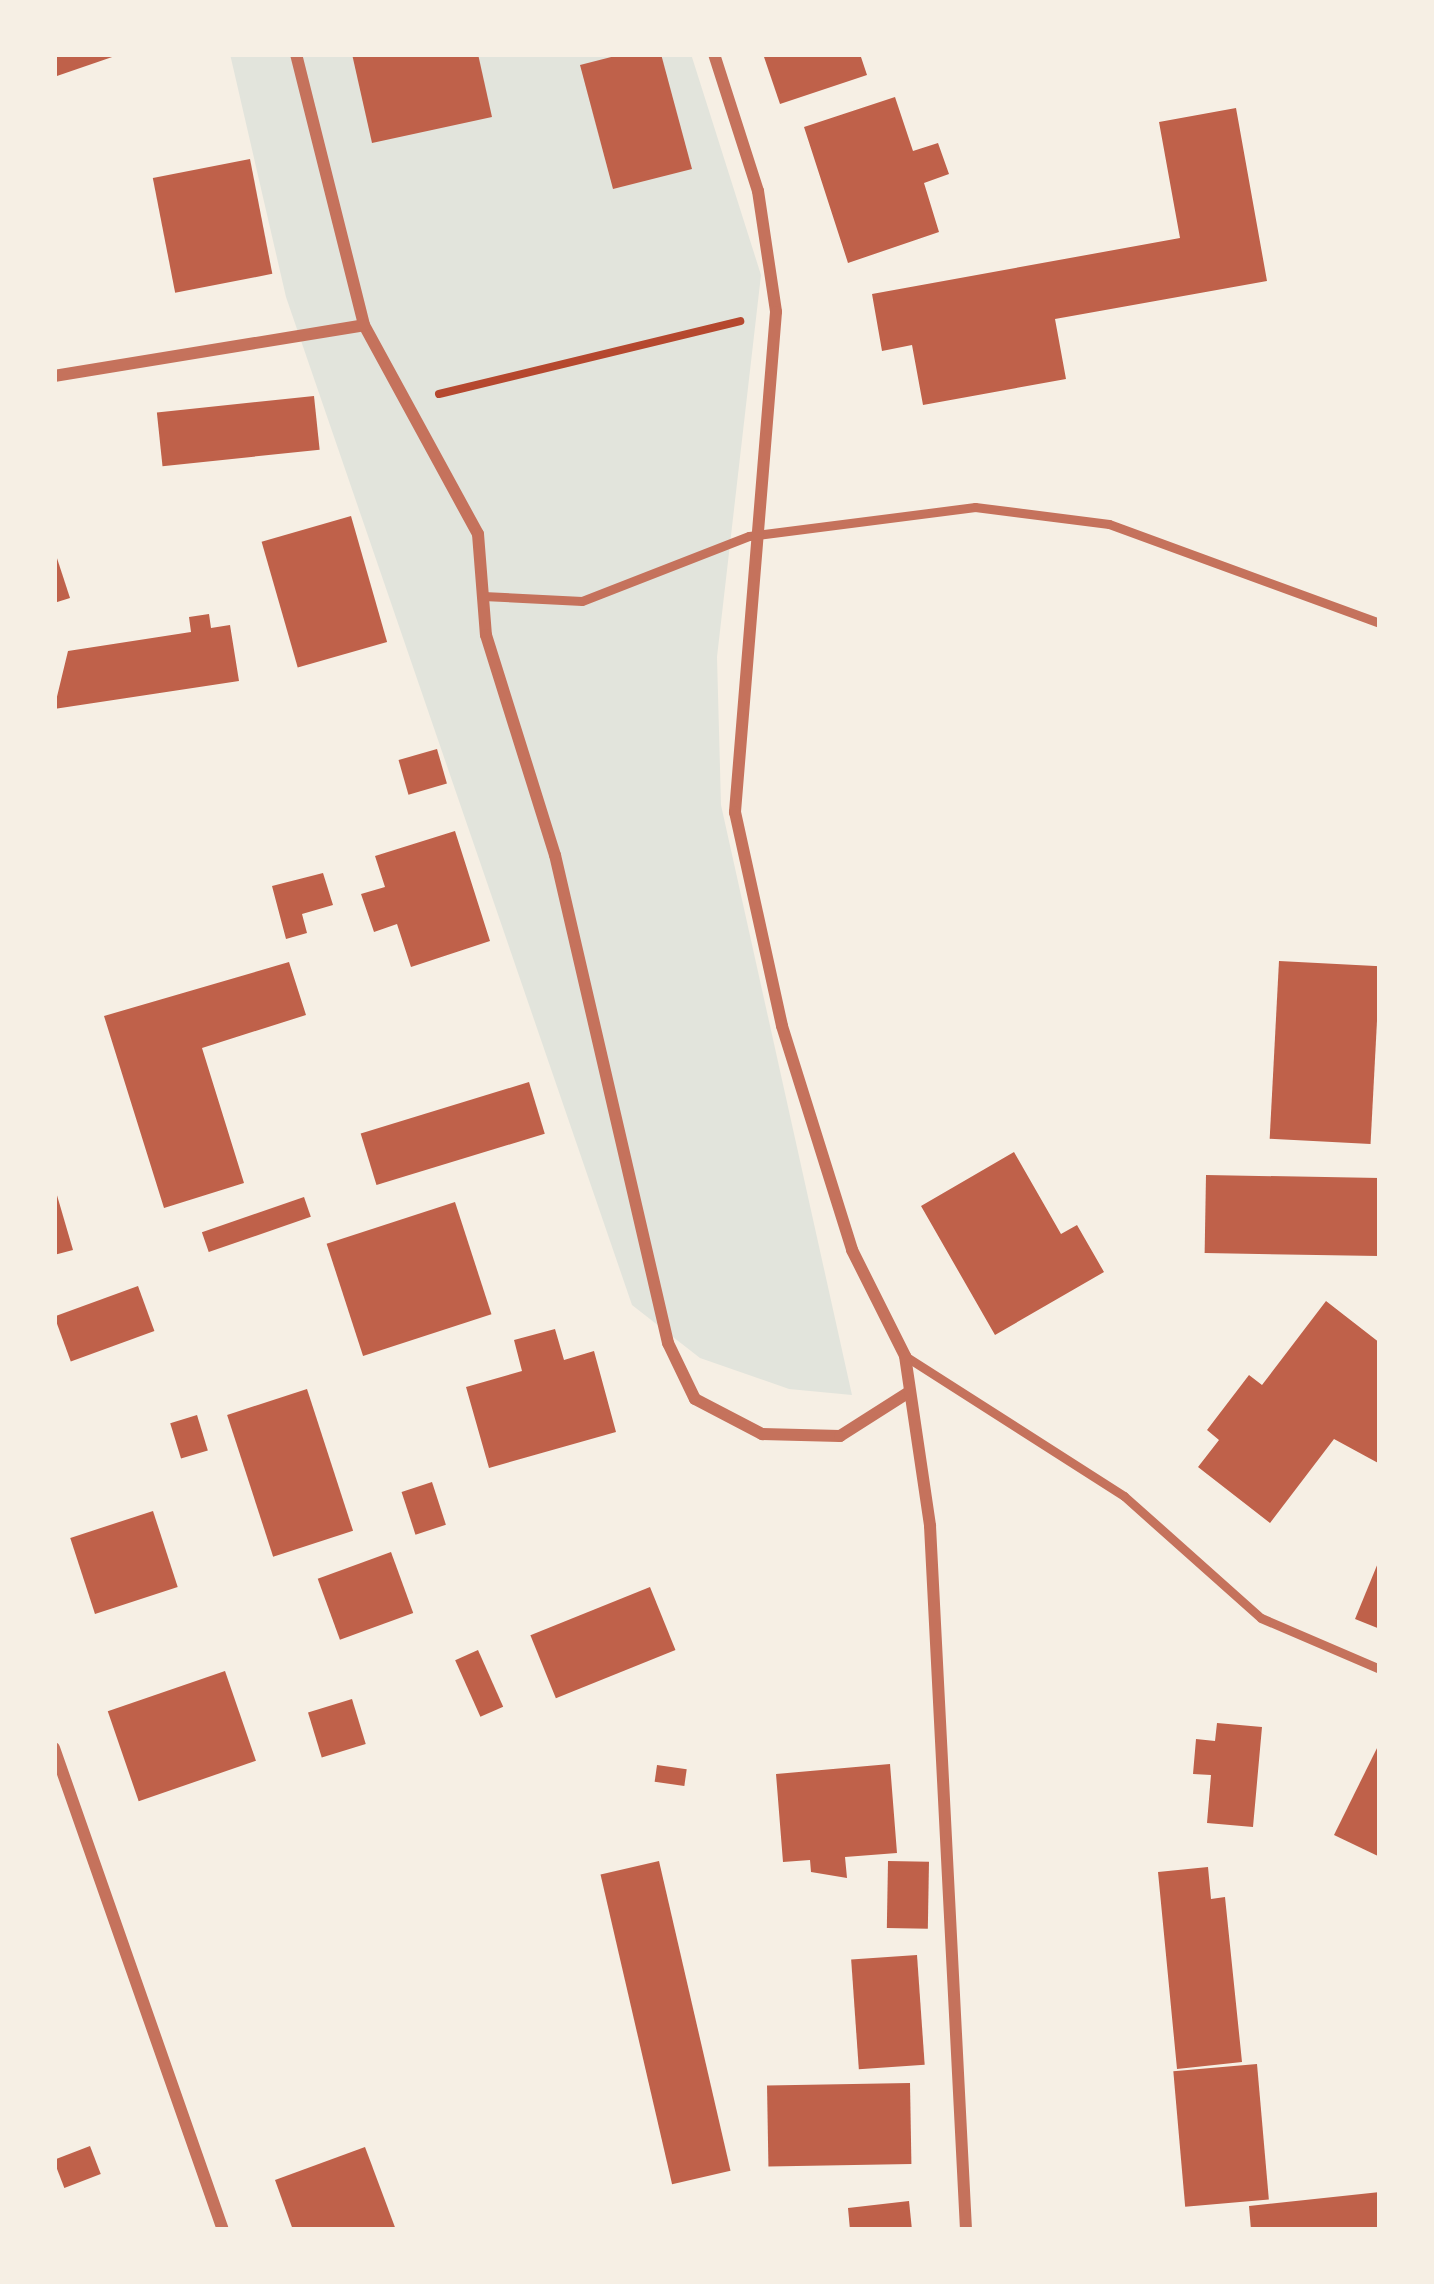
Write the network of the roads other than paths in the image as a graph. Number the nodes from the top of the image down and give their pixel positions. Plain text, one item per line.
1 (296, 54) edge
2 (714, 54) edge
3 (364, 325) junction
4 (54, 376) edge
5 (749, 536) junction
6 (483, 596) junction
7 (1380, 623) edge
8 (905, 1355) junction
9 (909, 1392) junction
10 (1380, 1669) edge
11 (54, 1748) edge
12 (224, 2230) edge
13 (966, 2230) edge

1 - 3 street
2 - 5 street
3 - 4 street
3 - 6 street
5 - 6 lane
5 - 7 lane
5 - 8 street
6 - 9 street
8 - 9 street
8 - 10 lane
9 - 13 street
11 - 12 street

